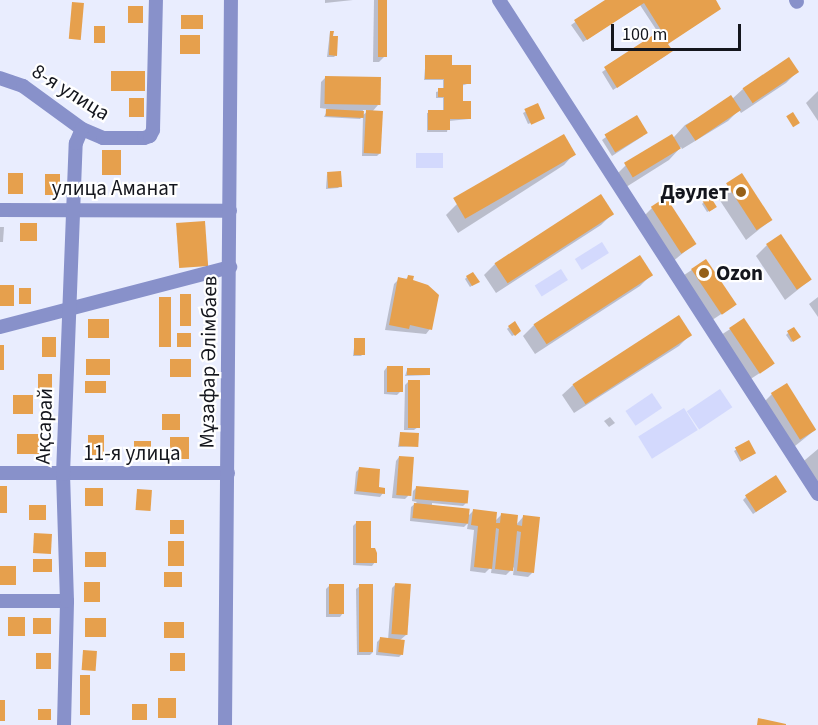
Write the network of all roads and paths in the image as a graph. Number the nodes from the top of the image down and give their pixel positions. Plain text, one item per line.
1 (156, 0) edge
2 (231, 0) edge
3 (499, 0) edge
4 (0, 78) edge
5 (82, 129) junction
6 (75, 208) junction
7 (0, 210) edge
8 (231, 211) junction
9 (230, 267) junction
10 (70, 310) junction
11 (0, 327) edge
12 (0, 473) edge
13 (228, 473) junction
14 (63, 474) junction
15 (818, 494) edge
16 (0, 601) edge
17 (67, 602) junction
18 (64, 725) edge
19 (225, 725) edge

1 - 5 street, 8-я улица
2 - 8 street, Мұзафар Әлімбаев
3 - 15 street
4 - 5 street, 8-я улица
5 - 6 street, Ақсарай
6 - 7 street, улица Аманат
6 - 8 street, улица Аманат
6 - 10 street, Ақсарай
8 - 9 street, Мұзафар Әлімбаев
9 - 10 street
9 - 13 street, Мұзафар Әлімбаев
10 - 11 street
10 - 14 street, Ақсарай
12 - 14 street, 11-я улица
13 - 14 street, 11-я улица
13 - 19 street, Мұзафар Әлімбаев
14 - 17 street, Ақсарай
16 - 17 street
17 - 18 street, Ақсарай

